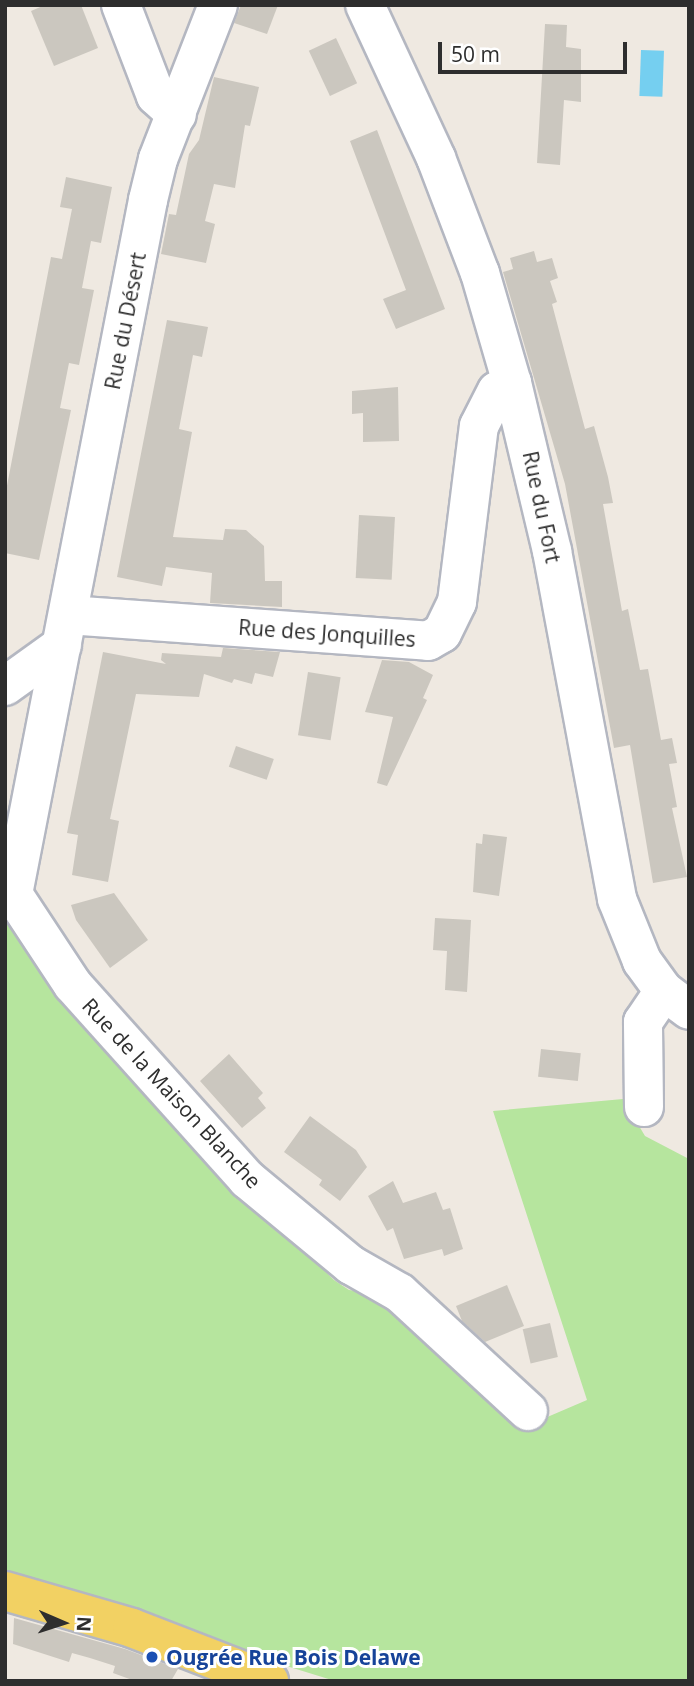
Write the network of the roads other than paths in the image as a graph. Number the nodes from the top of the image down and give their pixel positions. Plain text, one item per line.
1 (121, 5) edge
2 (218, 5) edge
3 (365, 5) edge
4 (177, 116) junction
5 (512, 383) junction
6 (65, 630) junction
7 (5, 686) edge
8 (9, 888) edge
9 (677, 1000) edge
10 (644, 1107) dead end
11 (528, 1411) dead end
12 (5, 1591) edge
13 (230, 1674) edge
14 (269, 1681) edge

1 - 4 street
2 - 4 street, Rue du Désert
3 - 5 street, Rue du Fort
4 - 6 street, Rue du Désert
5 - 6 street, Rue des Jonquilles
5 - 9 street, Rue du Fort
6 - 7 street
6 - 8 street, Rue du Désert
8 - 11 street, Rue de la Maison Blanche
9 - 10 street
12 - 13 main road
13 - 14 main road

